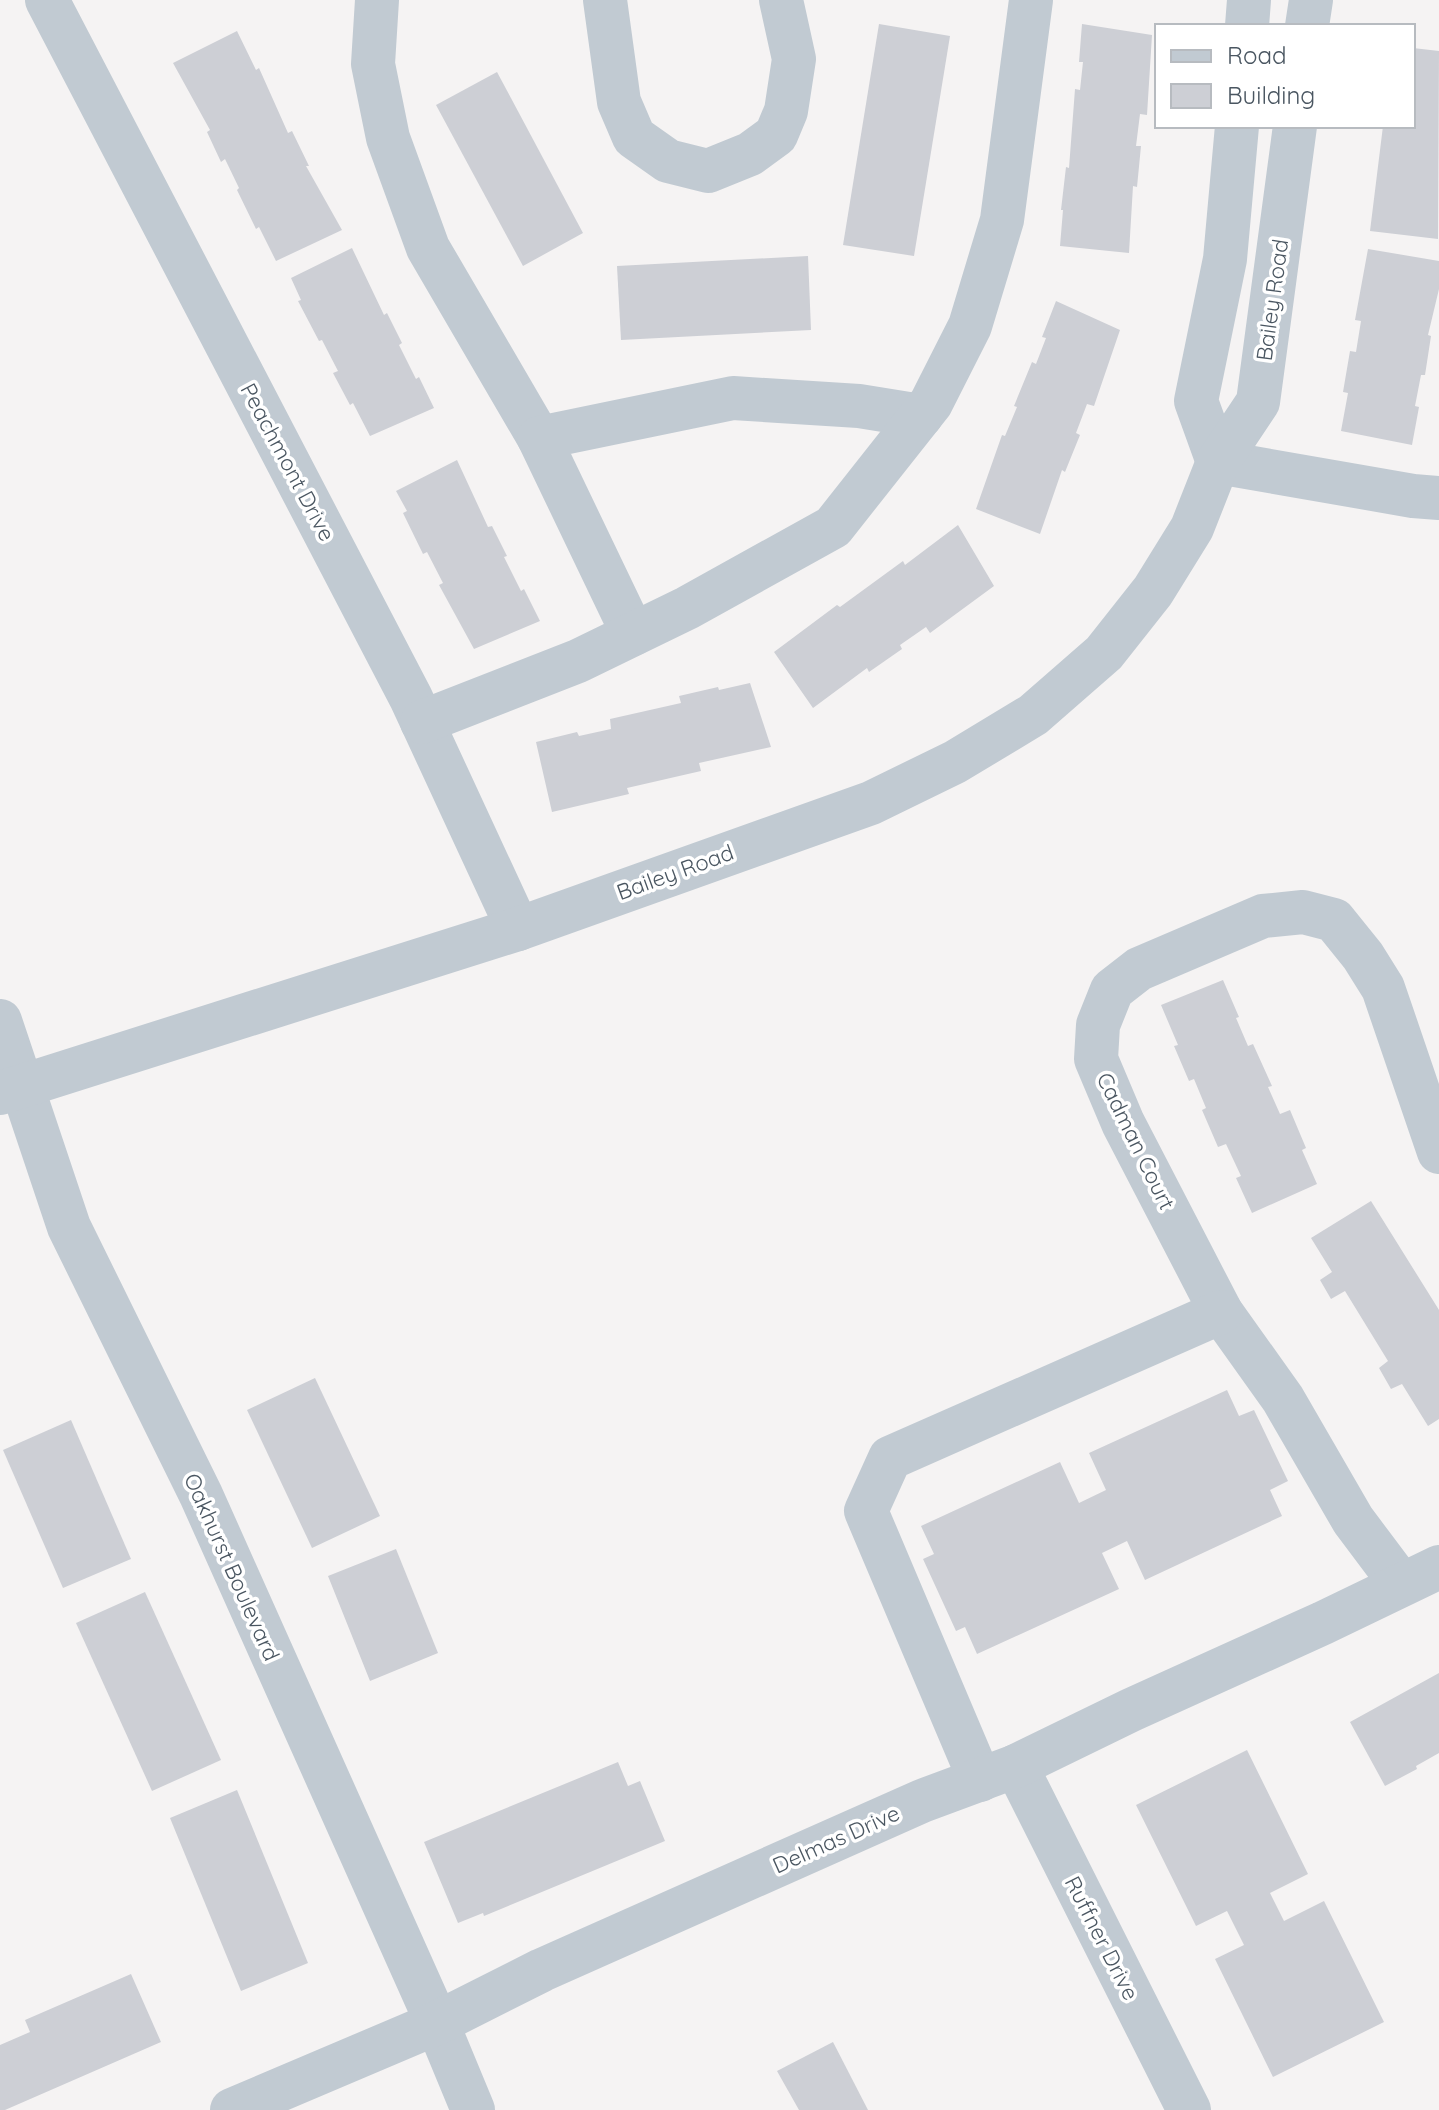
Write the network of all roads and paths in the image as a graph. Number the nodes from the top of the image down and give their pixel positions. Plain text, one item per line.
1 (47, 0) edge
2 (377, 0) edge
3 (605, 0) edge
4 (781, 0) edge
5 (1031, 0) edge
6 (1249, 0) edge
7 (1311, 0) edge
8 (1247, 24) edge
9 (1307, 24) edge
10 (1237, 128) edge
11 (1295, 128) edge
12 (921, 416) junction
13 (539, 438) junction
14 (1218, 462) junction
15 (1439, 498) edge
16 (633, 634) junction
17 (422, 722) junction
18 (518, 929) junction
19 (0, 1021) edge
20 (10, 1090) edge
21 (1439, 1152) edge
22 (1221, 1312) junction
23 (1420, 1576) edge
24 (998, 1773) junction
25 (437, 2023) junction
26 (232, 2110) edge
27 (473, 2110) edge
28 (1189, 2110) edge

1 - 17 street, Peachmont Drive
2 - 13 street
3 - 4 street
5 - 12 street
6 - 8 street
7 - 9 street
10 - 14 street
11 - 14 street, Bailey Road
12 - 13 street
12 - 16 street
13 - 16 street
14 - 15 street
14 - 18 street, Bailey Road
16 - 17 street
17 - 18 street, Peachmont Drive
18 - 20 street, Bailey Road
19 - 20 street, Oakhurst Boulevard
20 - 25 street, Oakhurst Boulevard
21 - 22 street, Cadman Court
22 - 23 street, Cadman Court
22 - 24 street, Ruffner Drive
23 - 24 street, Delmas Drive
24 - 25 street, Delmas Drive
24 - 28 street, Ruffner Drive
25 - 26 street, Delmas Drive
25 - 27 street, Oakhurst Boulevard

